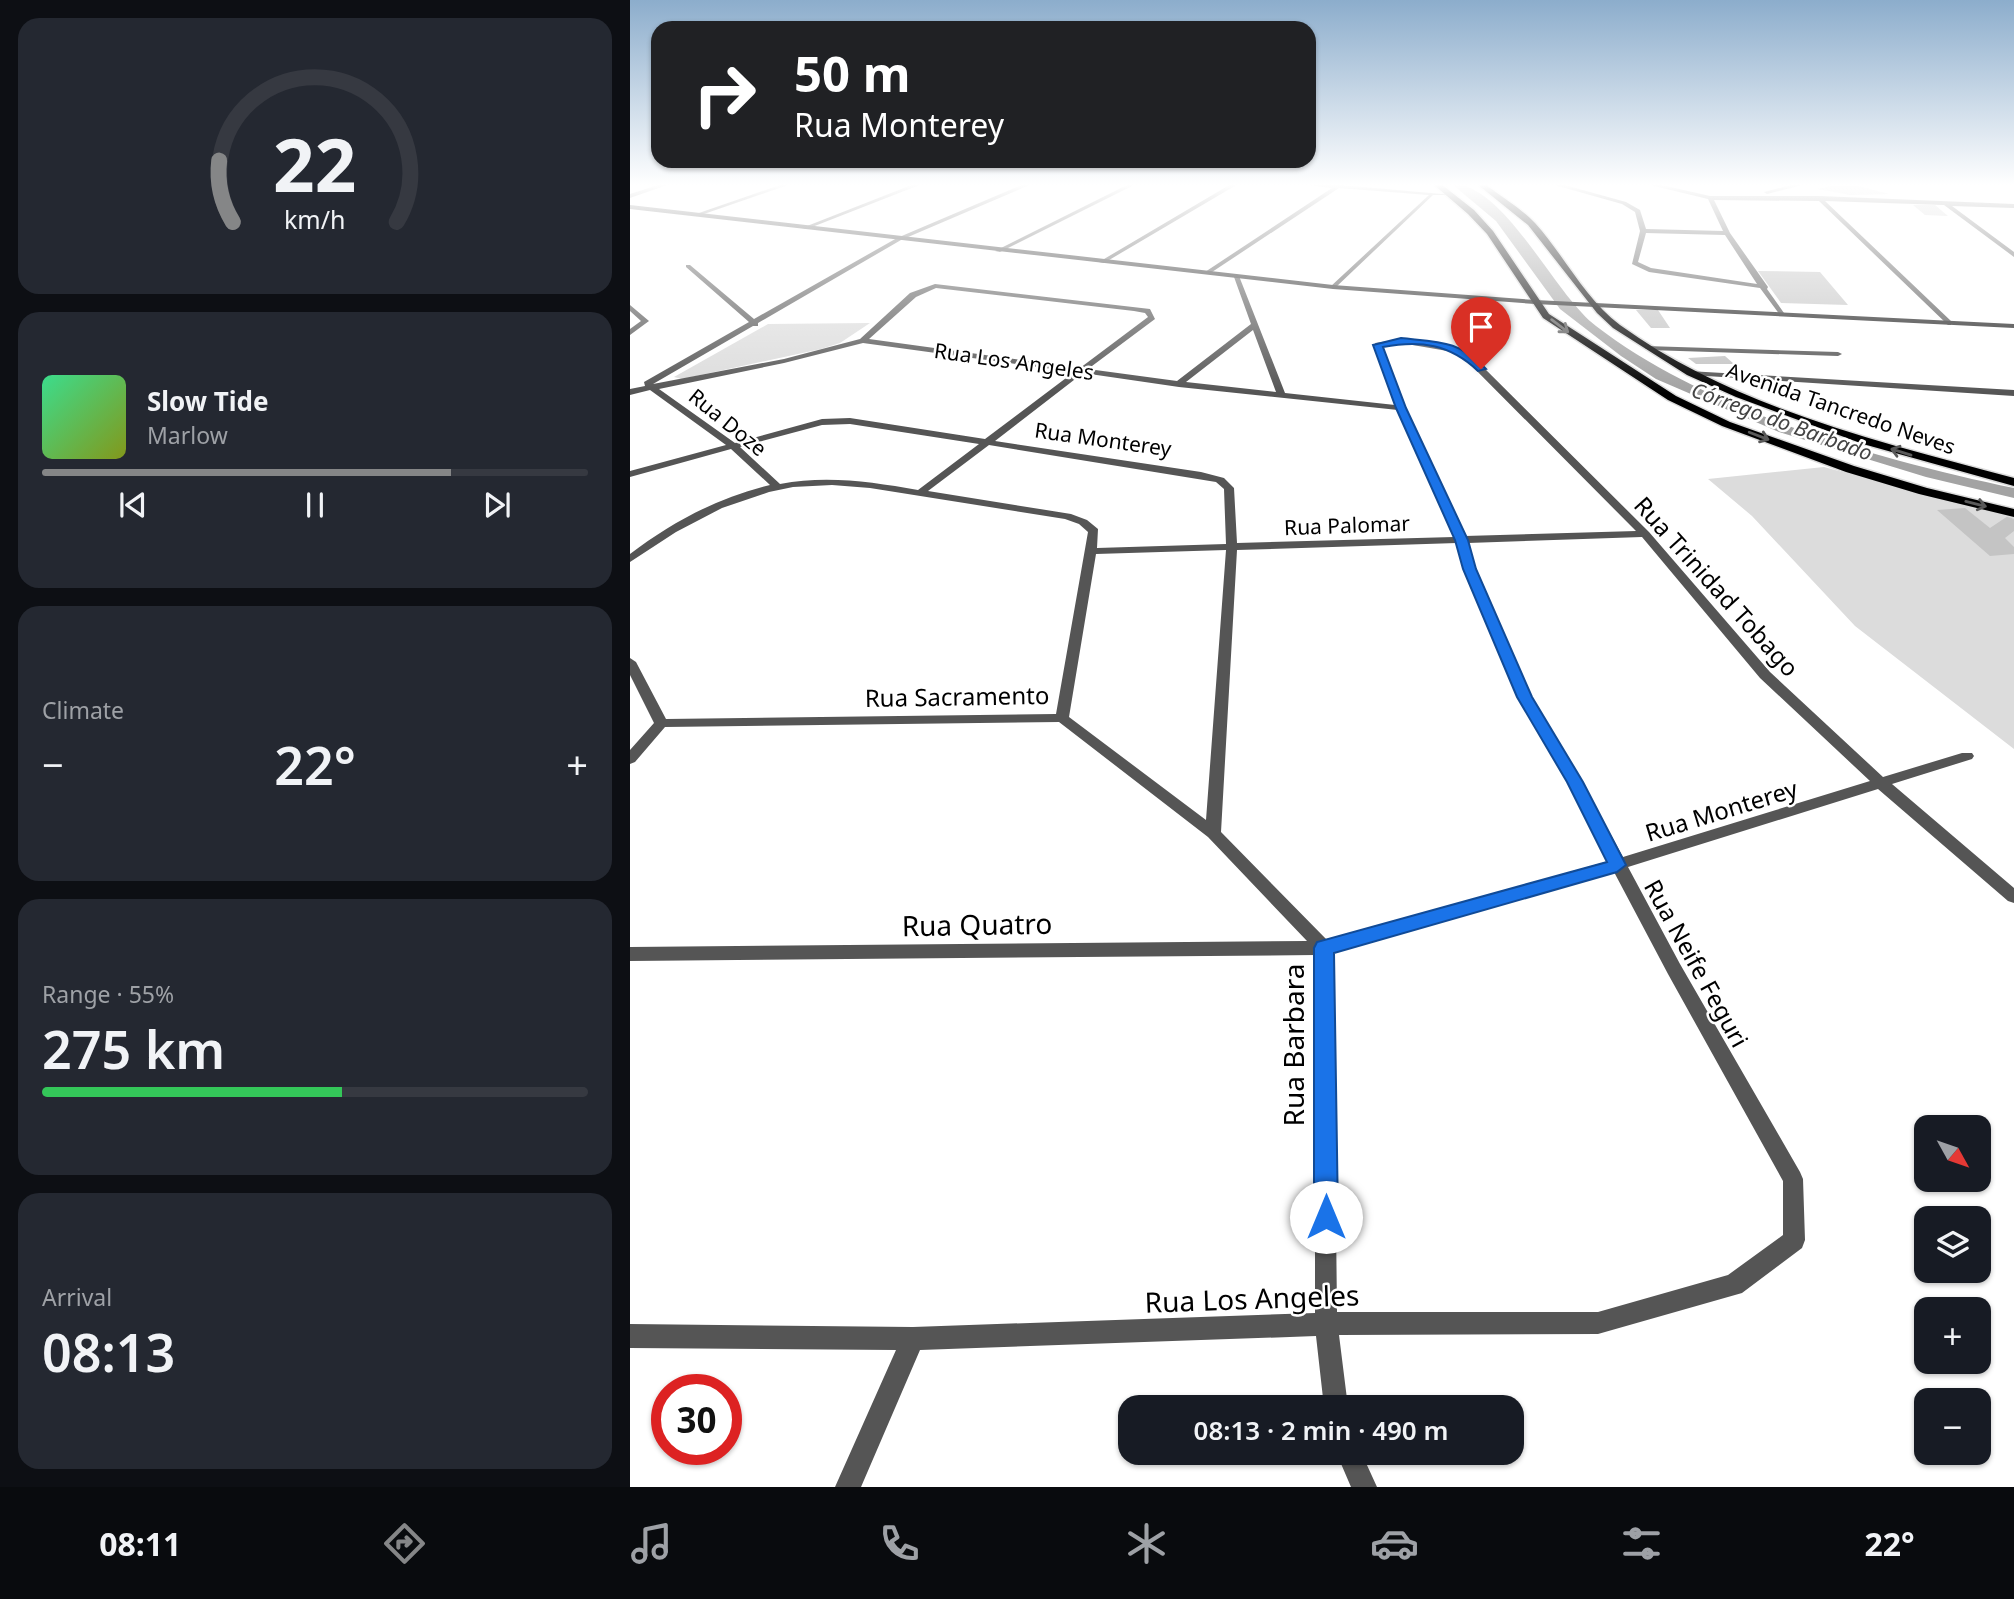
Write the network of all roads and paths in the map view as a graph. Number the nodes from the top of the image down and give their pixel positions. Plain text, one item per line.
1 (875, 253) edge
2 (1021, 253) edge
3 (1117, 253) edge
4 (1237, 253) edge
5 (1369, 253) edge
6 (1505, 253) edge
7 (1553, 253) edge
8 (1637, 253) edge
9 (1741, 253) edge
10 (1876, 253) edge
11 (1102, 262) junction
12 (688, 266) dead end
13 (1207, 273) junction
14 (1237, 277) junction
15 (1333, 287) junction
16 (1765, 287) junction
17 (1538, 299) junction
18 (1587, 301) junction
19 (630, 307) edge
20 (1780, 313) junction
21 (1948, 323) junction
22 (755, 324) junction
23 (1255, 325) junction
24 (2014, 326) edge
25 (630, 333) edge
26 (863, 341) junction
27 (1378, 345) joint
28 (1649, 348) junction
29 (1838, 354) dead end
30 (1083, 370) junction
31 (1691, 373) junction
32 (630, 382) edge
33 (1179, 384) junction
34 (651, 385) junction
35 (630, 392) edge
36 (2014, 393) edge
37 (1281, 394) junction
38 (1401, 408) junction
39 (986, 443) junction
40 (732, 445) junction
41 (630, 474) edge
42 (2014, 481) edge
43 (778, 487) junction
44 (920, 493) junction
45 (2014, 513) edge
46 (1645, 534) junction
47 (1461, 540) junction
48 (1232, 548) junction
49 (1093, 551) junction
50 (630, 559) edge
51 (630, 662) edge
52 (1062, 718) junction
53 (661, 723) junction
54 (1967, 756) dead end
55 (630, 759) edge
56 (1882, 784) junction
57 (1213, 833) junction
58 (1617, 865) junction
59 (2014, 897) edge
60 (1324, 948) junction
61 (630, 954) edge
62 (1793, 1179) joint
63 (1326, 1324) junction
64 (630, 1336) edge
65 (913, 1339) junction
66 (1335, 1395) edge
67 (1354, 1465) edge
68 (848, 1487) edge
69 (1364, 1487) edge

1 - 22 street
2 - 11 main road
3 - 11 street
4 - 13 street
5 - 15 street
6 - 17 main road
7 - 18 main road, Avenida Tancredo Neves
8 - 16 street
9 - 16 street
10 - 21 street
11 - 13 main road
12 - 22 street
13 - 14 main road
14 - 15 main road
14 - 23 street
15 - 17 main road
16 - 20 street
17 - 18 main road
17 -> 45 main road
18 - 20 main road
18 - 28 main road, Avenida Tancredo Neves
19 - 25 street
20 - 21 main road
21 - 24 main road
22 - 34 street
23 - 33 street
23 - 37 street
26 - 30 street, Rua Los Angeles
26 - 30 street
26 - 34 street, Rua Los Angeles
27 - 38 street, Rua Neife Feguri
27 - 46 street, Rua Trinidad Tobago
28 - 29 street
28 - 31 main road, Avenida Tancredo Neves
30 - 33 street, Rua Los Angeles
30 - 39 street
31 - 36 street
42 -> 31 main road, Avenida Tancredo Neves
32 - 34 street
33 - 37 street, Rua Los Angeles
34 - 35 street, Rua Los Angeles
34 - 40 street, Rua Doze
37 - 38 street, Rua Los Angeles
38 - 47 street, Rua Neife Feguri
39 - 40 street, Rua Monterey
39 - 44 street
39 - 48 street, Rua Monterey
40 - 41 street, Rua Monterey
40 - 43 street, Rua Doze
43 - 44 street
43 - 50 street
44 - 49 street
46 - 47 street, Rua Palomar
46 - 56 street, Rua Trinidad Tobago
47 - 48 street, Rua Palomar
47 - 58 street, Rua Neife Feguri
48 - 49 street, Rua Palomar
48 - 57 street, Rua Monterey
49 - 52 street, Rua Sacramento
51 - 53 street
52 - 53 street, Rua Sacramento
52 - 57 street, Rua Barbara
53 - 55 street
54 - 56 street, Rua Monterey
56 - 58 street, Rua Monterey
56 - 59 street, Rua Trinidad Tobago
57 - 60 street, Rua Barbara
58 - 60 street, Rua Monterey
58 - 62 street, Rua Neife Feguri
60 - 61 street, Rua Quatro
60 - 63 street, Rua Barbara
62 - 63 street, Rua Los Angeles
63 - 65 street, Rua Los Angeles
63 - 66 street, Rua Barbara
64 - 65 street, Rua Los Angeles
65 - 68 street
67 - 69 street

